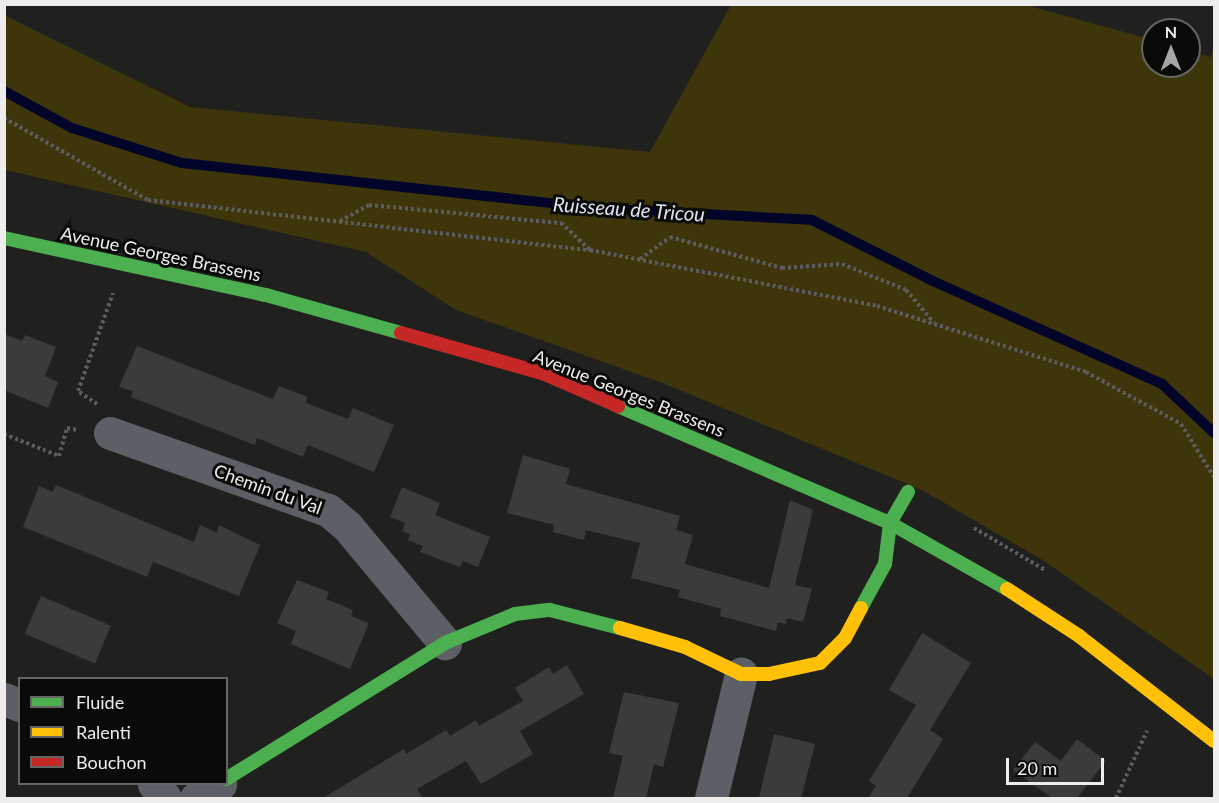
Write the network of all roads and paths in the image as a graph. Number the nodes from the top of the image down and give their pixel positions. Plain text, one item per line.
1 (4, 118) edge
2 (339, 222) junction
3 (4, 238) edge
4 (590, 250) junction
5 (640, 260) junction
6 (123, 265) junction
7 (936, 325) junction
8 (110, 433) junction
9 (4, 434) edge
10 (1215, 477) edge
11 (908, 492) dead end
12 (890, 523) junction
13 (445, 643) junction
14 (741, 674) junction
15 (1160, 702) junction
16 (1215, 741) edge
17 (228, 778) edge
18 (155, 785) edge
19 (217, 785) edge
20 (165, 798) edge
21 (196, 798) edge
22 (711, 798) edge
23 (1116, 798) edge

1 - 2 path
2 - 4 path
2 - 4 path
3 - 6 street, Avenue Georges Brassens
4 - 5 path
5 - 7 path
5 - 7 path
6 - 8 path
6 - 12 street, Avenue Georges Brassens
7 - 10 path
8 - 9 path
8 - 13 street, Chemin du Val
11 - 12 street
12 - 14 street
12 - 15 street, Avenue Georges Brassens
13 - 14 street
13 - 17 street
14 - 22 street
15 - 16 street, Avenue Georges Brassens
15 - 23 path
18 - 20 street
19 - 21 street

